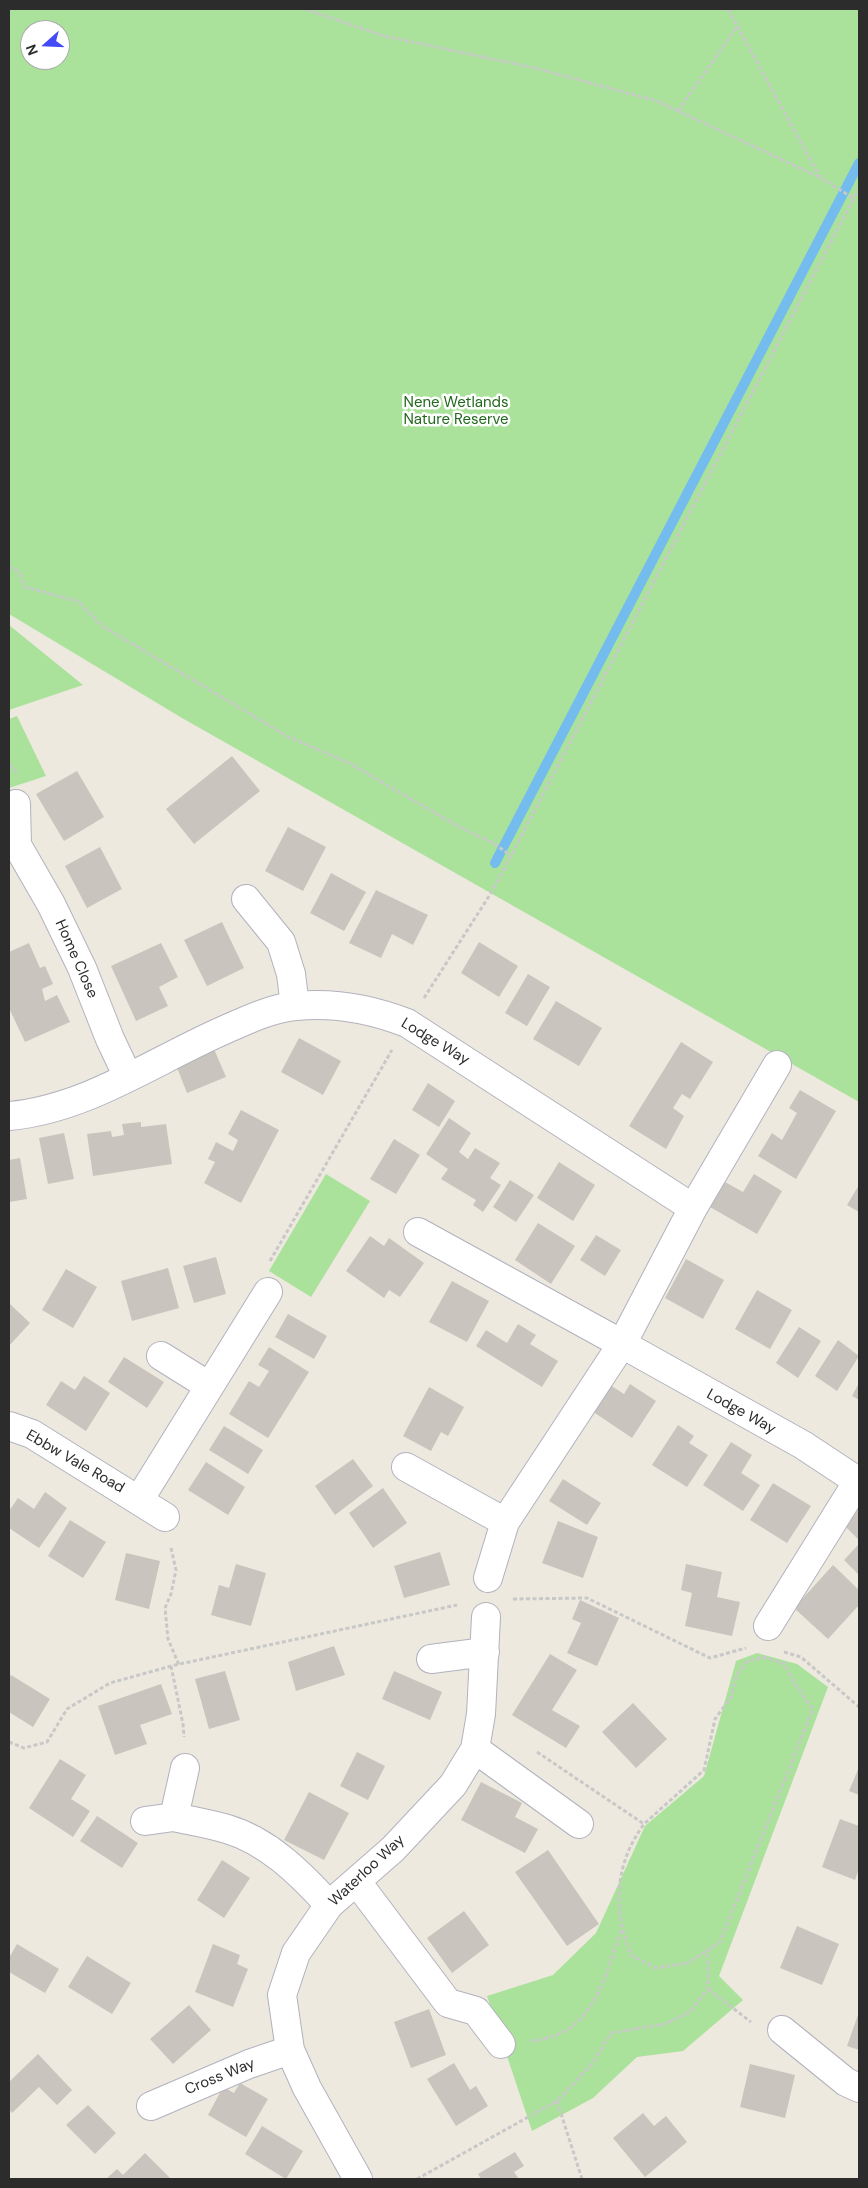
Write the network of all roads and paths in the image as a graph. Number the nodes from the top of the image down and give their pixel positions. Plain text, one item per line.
1 (305, 9) edge
2 (728, 9) edge
3 (736, 28) junction
4 (678, 112) junction
5 (821, 178) junction
6 (859, 188) edge
7 (853, 198) junction
8 (9, 567) edge
9 (16, 804) dead end
10 (13, 846) edge
11 (511, 856) junction
12 (246, 899) dead end
13 (295, 1006) junction
14 (407, 1023) junction
15 (777, 1065) dead end
16 (128, 1077) junction
17 (9, 1116) edge
18 (693, 1208) junction
19 (418, 1232) dead end
20 (268, 1292) joint
21 (622, 1344) junction
22 (161, 1356) dead end
23 (209, 1386) junction
24 (9, 1426) edge
25 (406, 1467) dead end
26 (859, 1481) edge
27 (139, 1500) junction
28 (165, 1517) joint
29 (504, 1522) junction
30 (488, 1578) dead end
31 (486, 1617) dead end
32 (768, 1626) dead end
33 (485, 1652) junction
34 (431, 1659) dead end
35 (179, 1665) dead end
36 (171, 1666) dead end
37 (530, 1747) dead end
38 (475, 1749) junction
39 (185, 1768) joint
40 (174, 1817) junction
41 (145, 1821) dead end
42 (579, 1824) dead end
43 (644, 1824) junction
44 (358, 1882) junction
45 (329, 1905) junction
46 (621, 1930) junction
47 (708, 1949) junction
48 (708, 1989) junction
49 (782, 2030) joint
50 (501, 2044) joint
51 (290, 2050) junction
52 (859, 2088) edge
53 (557, 2100) junction
54 (151, 2106) dead end
55 (358, 2179) edge
56 (418, 2179) edge
57 (582, 2179) edge

1 - 4 path
2 - 3 path
3 - 4 path
3 - 5 path
4 - 5 path
5 - 7 path
6 - 7 path
7 - 11 path
8 - 11 path
9 - 10 street, Home Close
10 - 16 street, Home Close
11 - 14 path
12 - 13 street
13 - 14 street, Lodge Way
13 - 16 street, Lodge Way
14 - 18 street, Lodge Way
14 - 20 path
15 - 18 street
16 - 17 street, Lodge Way
18 - 21 street
19 - 21 street, Lodge Way
20 - 23 street, Ebbw Vale Road
21 - 26 street, Lodge Way
21 - 29 street
22 - 23 street
23 - 27 street, Ebbw Vale Road
24 - 27 street, Ebbw Vale Road
25 - 29 street
26 - 32 street
27 - 28 street, Ebbw Vale Road
28 - 35 path
29 - 30 street
31 - 33 street, Waterloo Way
33 - 34 street
33 - 38 street, Waterloo Way
36 - 39 path
37 - 43 path
38 - 42 street
38 - 44 street, Waterloo Way
39 - 40 street
40 - 41 street
40 - 45 street
43 - 46 path
43 - 47 path
44 - 45 street, Waterloo Way
44 - 50 street
45 - 51 street, Waterloo Way
46 - 47 path
46 - 50 path
47 - 48 path
48 - 49 path
48 - 53 path
49 - 52 street
51 - 54 street, Cross Way
51 - 55 street, Waterloo Way
53 - 56 path
53 - 57 path

